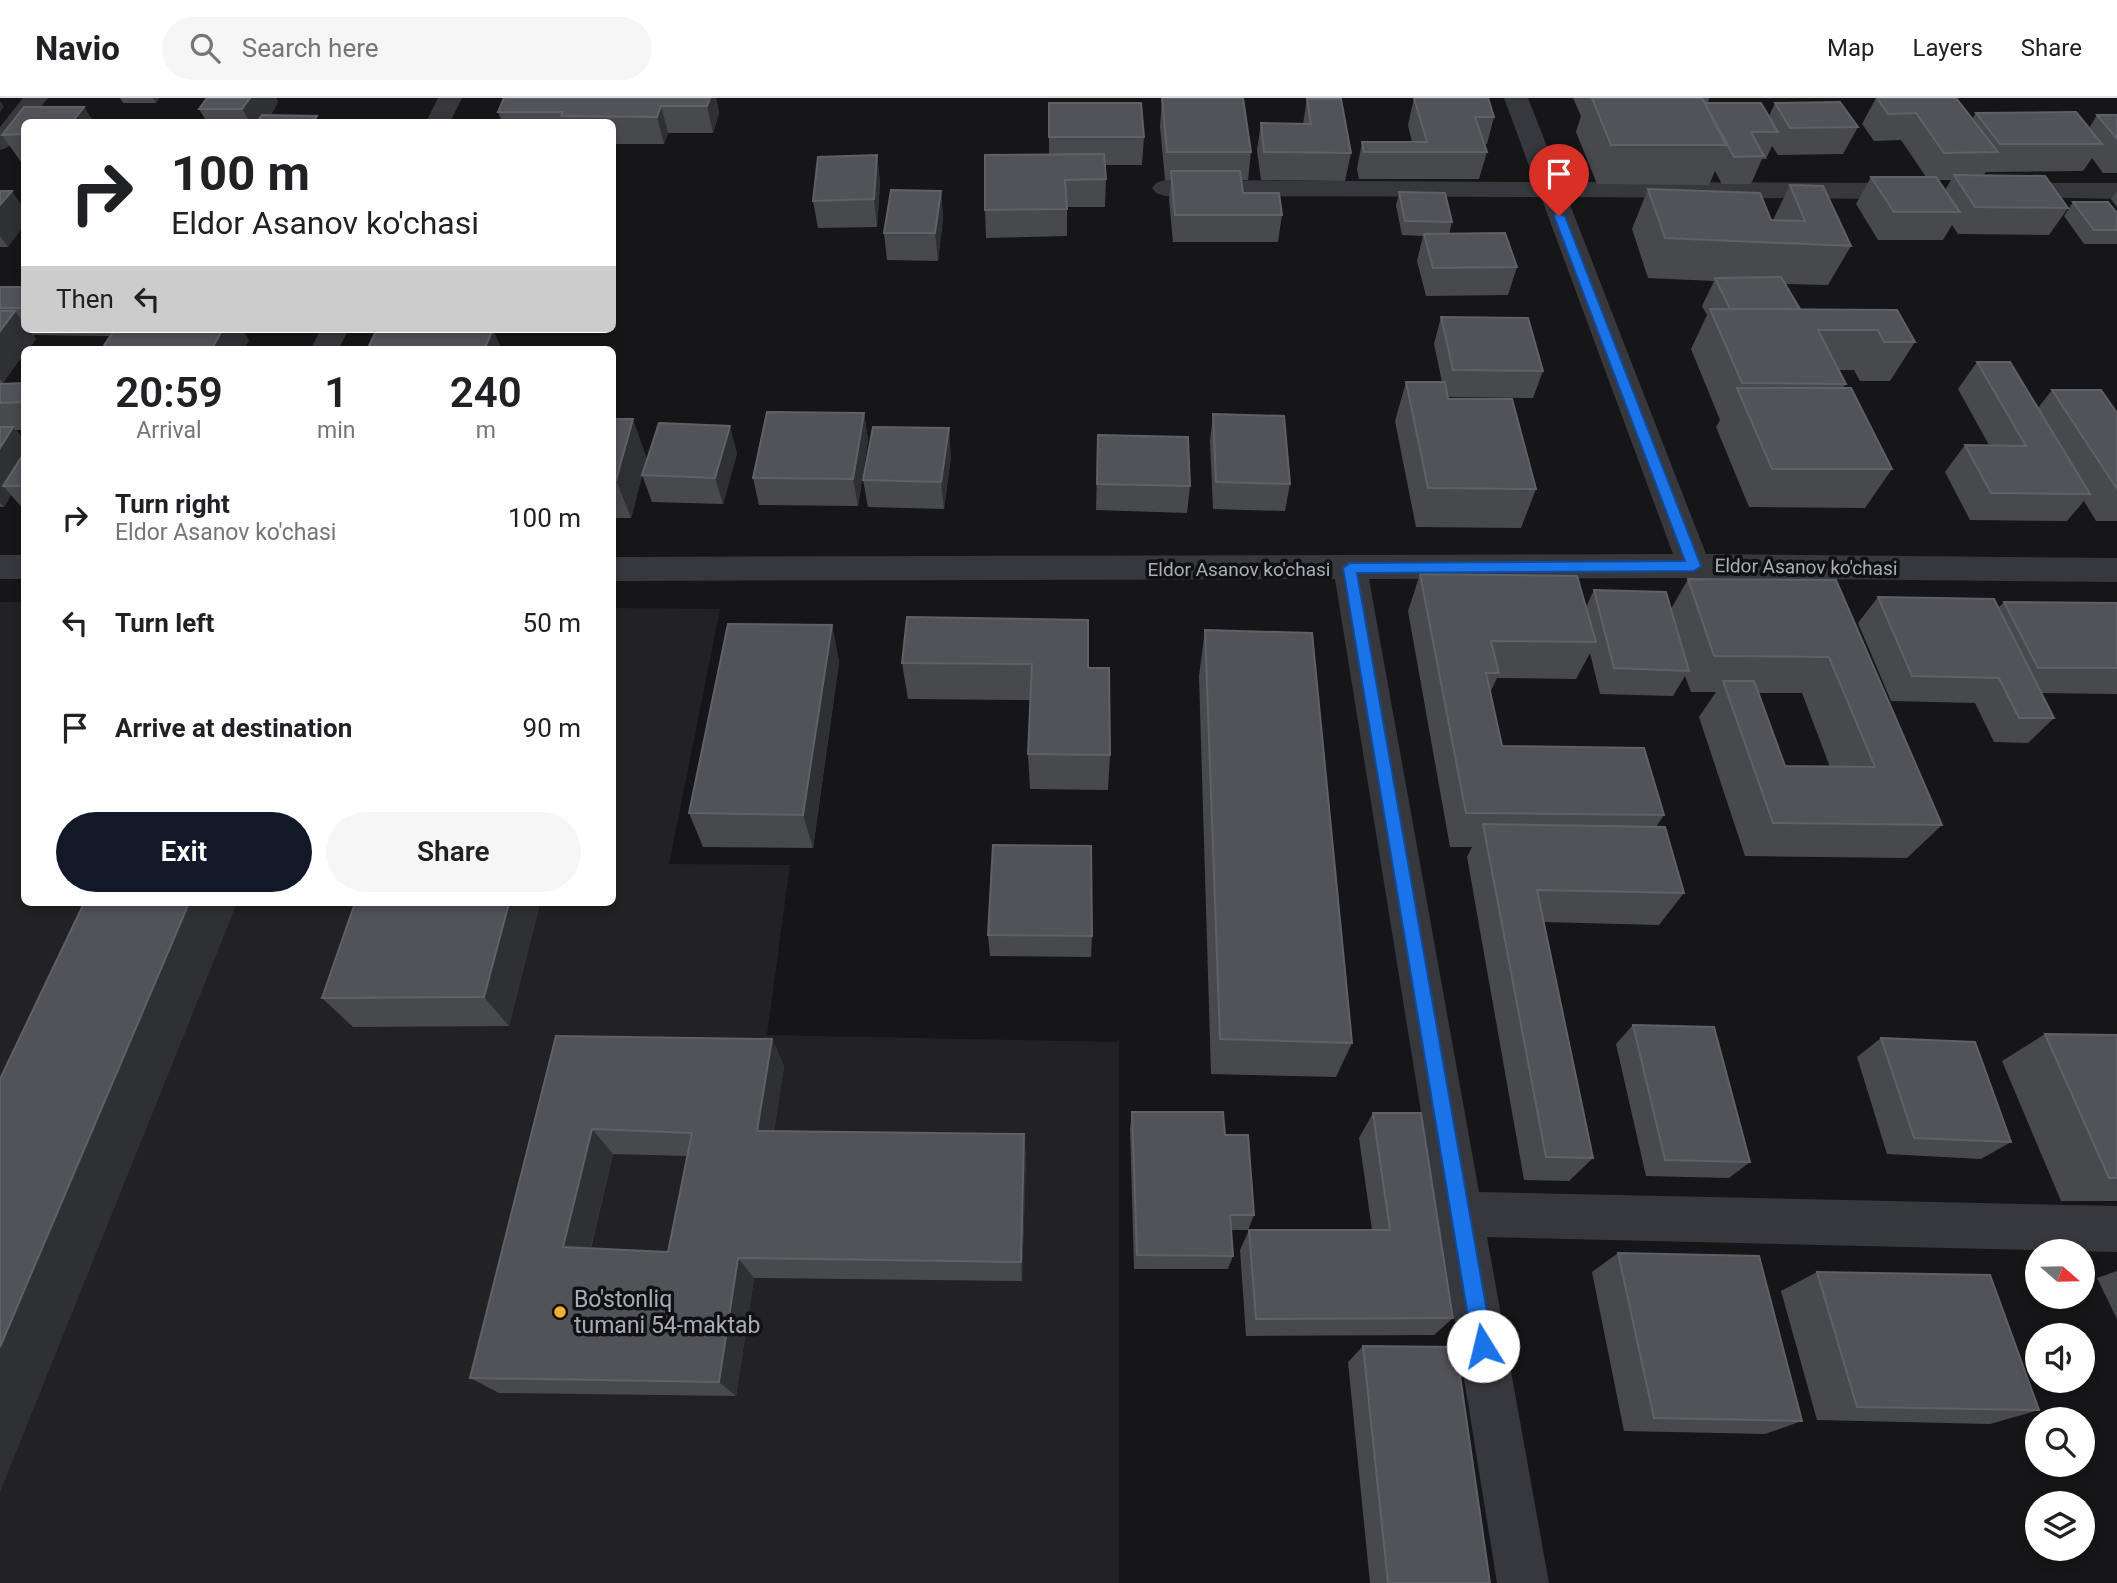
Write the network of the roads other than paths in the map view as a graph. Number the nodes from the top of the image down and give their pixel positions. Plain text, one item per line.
1 (36, 98) edge
2 (450, 98) edge
3 (1516, 98) edge
4 (440, 119) edge
5 (0, 143) edge
6 (1166, 188) dead end
7 (1550, 191) junction
8 (1937, 191) edge
9 (1979, 191) edge
10 (2117, 191) edge
11 (1694, 566) junction
12 (0, 567) edge
13 (21, 567) edge
14 (1350, 568) junction
15 (616, 569) edge
16 (2117, 570) edge
17 (1461, 1214) junction
18 (2117, 1229) edge
19 (1523, 1583) edge

1 - 5 street
2 - 4 street
3 - 7 street
6 - 7 street
7 - 8 street
7 - 11 street
9 - 10 street
11 - 14 street, Eldor Asanov ko'chasi
11 - 16 street, Eldor Asanov ko'chasi
12 - 13 street
14 - 15 street, Eldor Asanov ko'chasi
14 - 17 street
17 - 18 street
17 - 19 street

